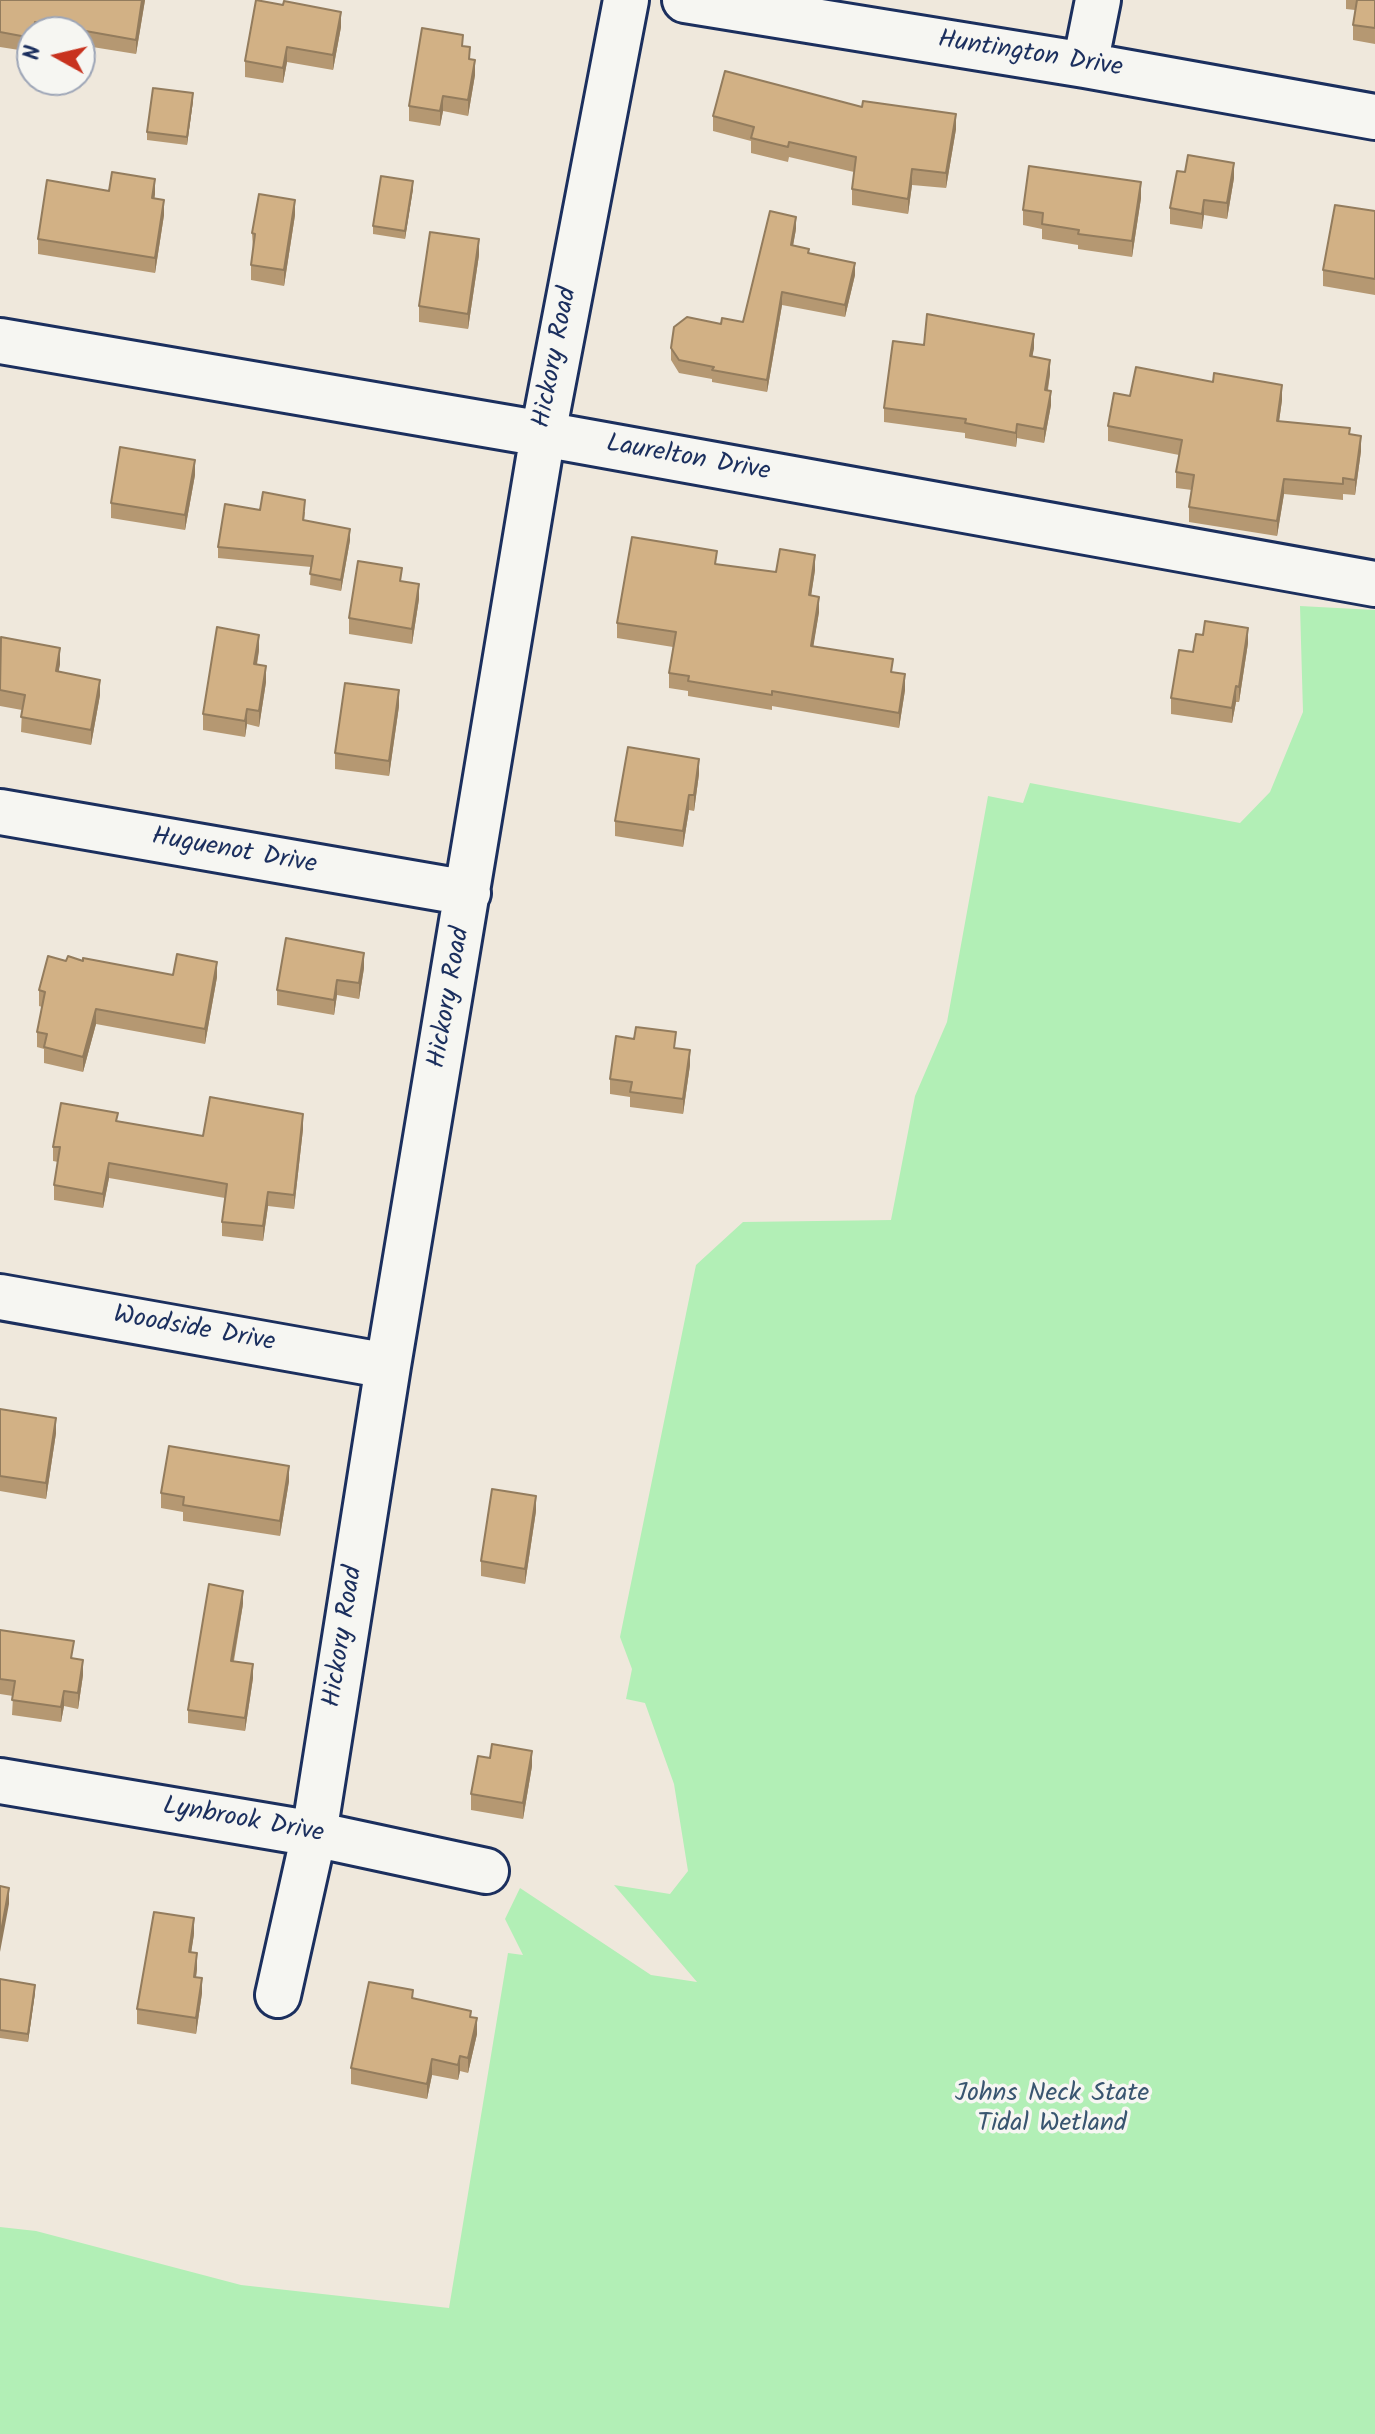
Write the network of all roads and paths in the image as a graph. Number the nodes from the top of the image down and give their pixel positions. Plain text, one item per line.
1 (626, 0) edge
2 (685, 0) edge
3 (1098, 0) edge
4 (1085, 65) junction
5 (1375, 117) edge
6 (0, 341) edge
7 (543, 434) junction
8 (1375, 584) edge
9 (0, 812) edge
10 (468, 893) junction
11 (0, 1297) edge
12 (388, 1366) junction
13 (0, 1781) edge
14 (314, 1834) junction
15 (486, 1871) dead end
16 (278, 1995) dead end

1 - 7 street, Hickory Road
2 - 4 street, Huntington Drive
3 - 4 street
4 - 5 street, Huntington Drive
6 - 7 street, Laurelton Drive
7 - 8 street, Laurelton Drive
7 - 10 street, Hickory Road
9 - 10 street, Huguenot Drive
10 - 12 street, Hickory Road
11 - 12 street, Woodside Drive
12 - 14 street, Hickory Road
13 - 14 street, Lynbrook Drive
14 - 15 street, Lynbrook Drive
14 - 16 street, Hickory Road

